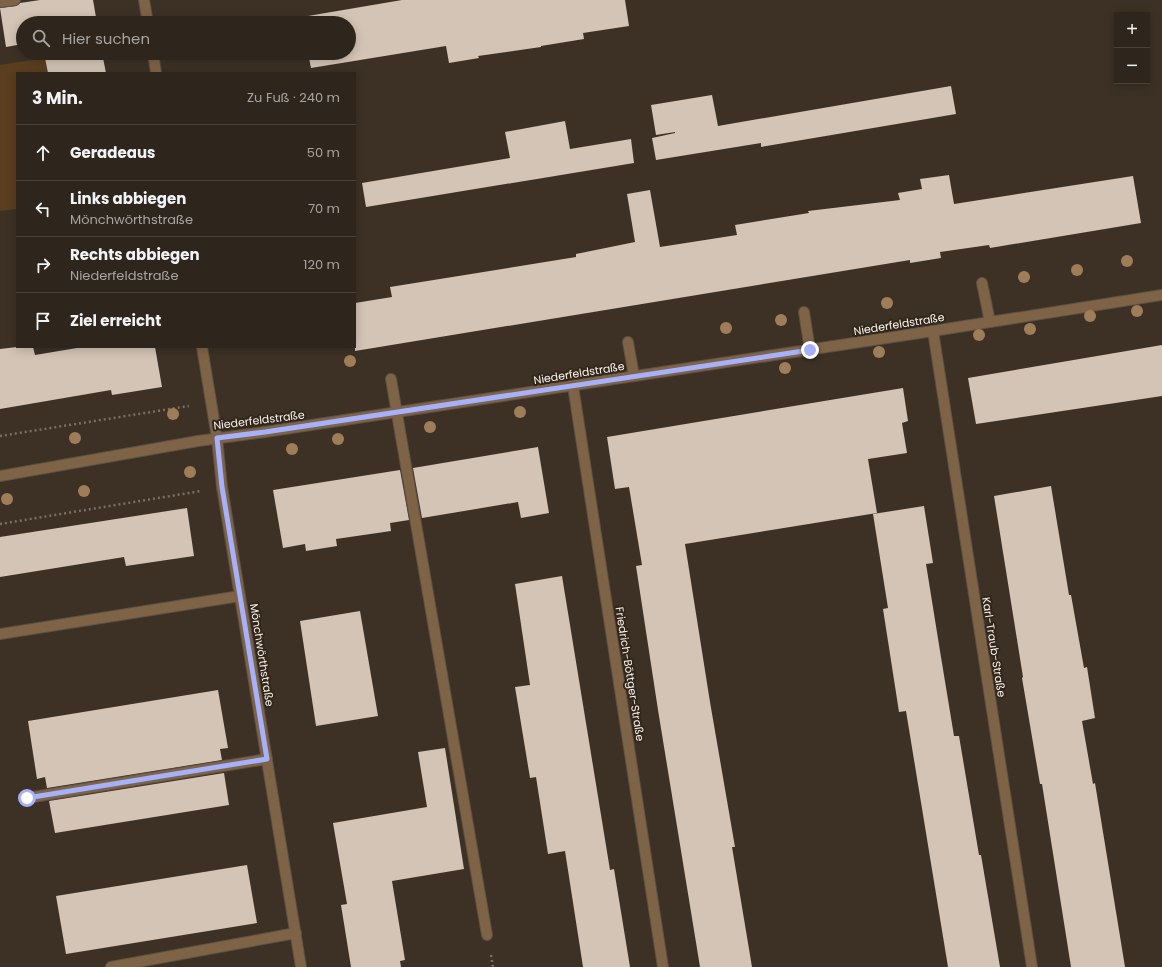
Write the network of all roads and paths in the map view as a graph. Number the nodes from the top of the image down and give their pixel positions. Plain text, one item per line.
1 (15, 0) edge
2 (144, 0) edge
3 (0, 2) edge
4 (147, 16) edge
5 (154, 60) edge
6 (156, 72) edge
7 (982, 283) dead end
8 (1162, 295) edge
9 (804, 312) dead end
10 (990, 322) junction
11 (933, 331) junction
12 (628, 342) dead end
13 (202, 348) edge
14 (810, 350) junction
15 (634, 376) junction
16 (391, 379) dead end
17 (573, 386) junction
18 (211, 402) junction
19 (396, 412) junction
20 (0, 436) edge
21 (217, 438) junction
22 (0, 476) edge
23 (222, 487) junction
24 (0, 524) edge
25 (240, 596) junction
26 (0, 634) edge
27 (267, 759) junction
28 (27, 798) dead end
29 (296, 934) junction
30 (487, 935) dead end
31 (111, 967) edge
32 (301, 967) edge
33 (663, 967) edge
34 (1032, 967) edge

1 - 3 street
2 - 4 street
5 - 6 street
7 - 10 street
8 - 10 street, Niederfeldstraße
9 - 14 street
10 - 11 street, Niederfeldstraße
11 - 14 street, Niederfeldstraße
11 - 34 street, Karl-Traub-Straße
12 - 15 street
13 - 18 street, Mönchwörthstraße
14 - 15 street, Niederfeldstraße
15 - 17 street, Niederfeldstraße
16 - 19 street
17 - 19 street, Niederfeldstraße
17 - 33 street, Friedrich-Böttger-Straße
18 - 20 path
18 - 21 street, Mönchwörthstraße
19 - 21 street, Niederfeldstraße
19 - 30 street
21 - 22 street, Niederfeldstraße
21 - 23 street, Mönchwörthstraße
23 - 24 path
23 - 25 street, Mönchwörthstraße
25 - 26 street
25 - 27 street, Mönchwörthstraße
27 - 28 street
27 - 29 street, Mönchwörthstraße
29 - 31 street
29 - 32 street, Mönchwörthstraße

